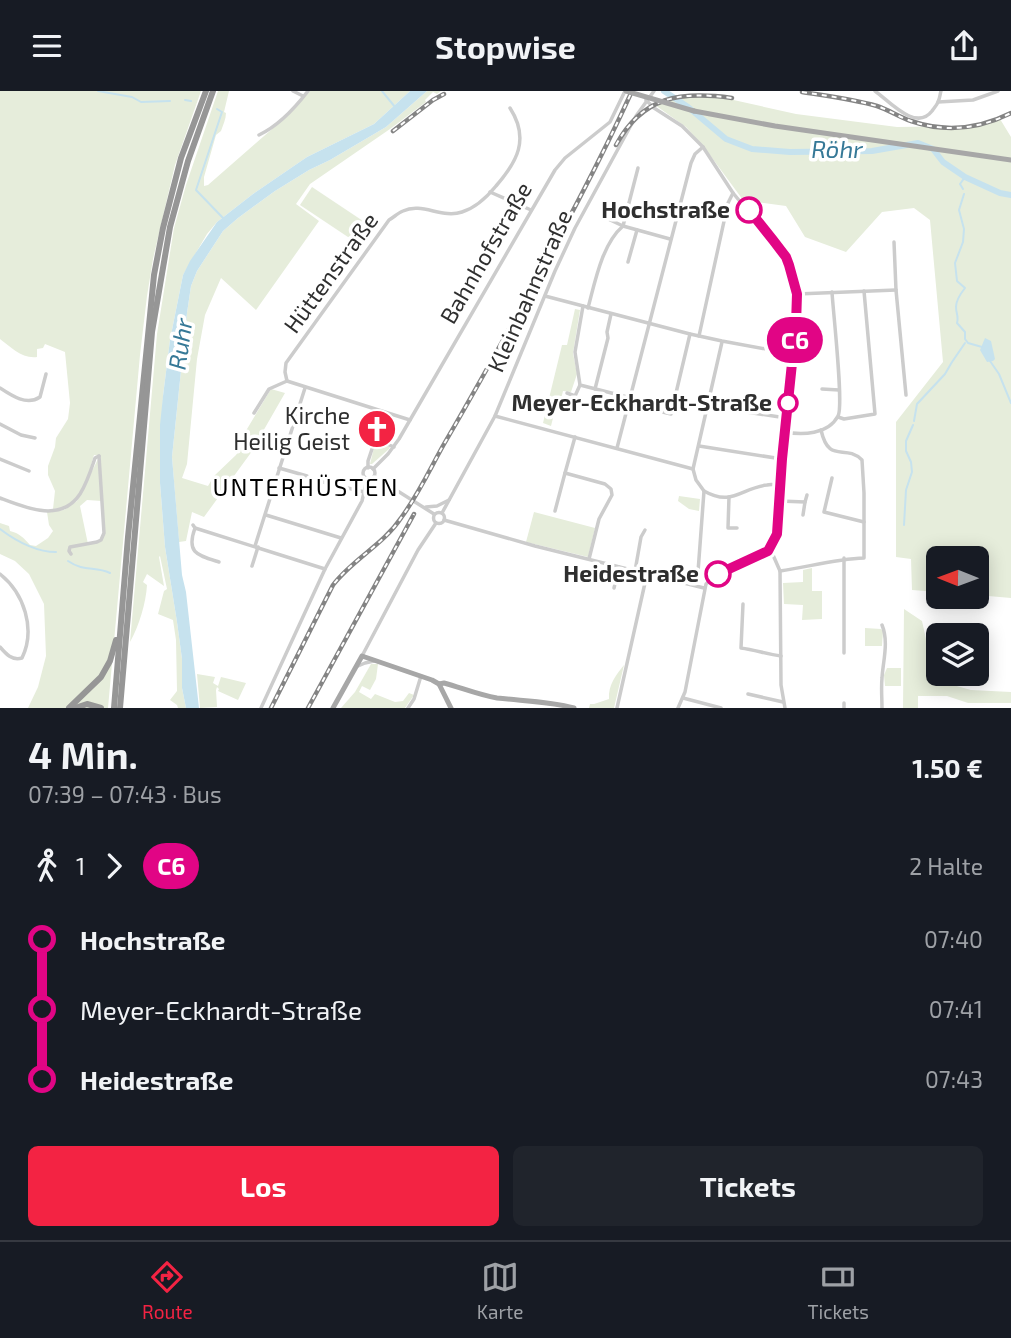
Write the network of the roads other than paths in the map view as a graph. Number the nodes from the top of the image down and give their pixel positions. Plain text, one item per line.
1 (205, 91) edge
2 (215, 91) edge
3 (293, 91) edge
4 (307, 91) edge
5 (626, 91) edge
6 (654, 91) edge
7 (875, 91) edge
8 (941, 91) edge
9 (998, 91) edge
10 (303, 96) junction
11 (646, 100) junction
12 (938, 102) junction
13 (205, 103) junction
14 (510, 108) dead end
15 (259, 135) dead end
16 (702, 147) junction
17 (1011, 160) edge
18 (638, 168) dead end
19 (490, 193) junction
20 (733, 193) junction
21 (531, 210) junction
22 (606, 218) dead end
23 (623, 226) junction
24 (636, 230) junction
25 (671, 239) junction
26 (894, 242) dead end
27 (628, 262) dead end
28 (896, 290) junction
29 (864, 291) junction
30 (832, 292) junction
31 (797, 294) junction
32 (545, 296) junction
33 (585, 307) junction
34 (611, 314) junction
35 (650, 323) junction
36 (690, 334) junction
37 (699, 336) junction
38 (722, 341) junction
39 (793, 354) junction
40 (46, 374) dead end
41 (287, 381) junction
42 (580, 385) junction
43 (0, 388) edge
44 (305, 388) junction
45 (595, 389) junction
46 (822, 389) dead end
47 (839, 390) junction
48 (566, 393) dead end
49 (906, 395) dead end
50 (631, 398) junction
51 (629, 404) junction
52 (707, 406) junction
53 (254, 413) dead end
54 (495, 416) junction
55 (838, 417) junction
56 (786, 418) junction
57 (410, 420) junction
58 (0, 424) edge
59 (821, 430) junction
60 (784, 432) junction
61 (575, 437) junction
62 (36, 438) dead end
63 (699, 446) junction
64 (394, 447) junction
65 (617, 448) junction
66 (0, 459) edge
67 (782, 459) junction
68 (279, 468) junction
69 (370, 468) junction
70 (693, 469) junction
71 (29, 471) dead end
72 (565, 473) junction
73 (307, 476) dead end
74 (374, 476) junction
75 (832, 478) dead end
76 (367, 479) junction
77 (323, 482) dead end
78 (384, 483) junction
79 (779, 485) junction
80 (704, 491) junction
81 (364, 494) junction
82 (807, 495) dead end
83 (0, 498) edge
84 (730, 498) junction
85 (450, 499) junction
86 (779, 501) junction
87 (805, 502) junction
88 (425, 507) junction
89 (555, 511) dead end
90 (442, 513) junction
91 (435, 514) junction
92 (265, 515) junction
93 (803, 515) dead end
94 (444, 520) junction
95 (864, 522) junction
96 (436, 523) junction
97 (737, 528) dead end
98 (645, 530) dead end
99 (341, 538) junction
100 (257, 547) junction
101 (768, 551) junction
102 (71, 554) dead end
103 (844, 558) junction
104 (589, 559) junction
105 (219, 562) dead end
106 (253, 566) dead end
107 (619, 567) junction
108 (325, 569) junction
109 (635, 571) junction
110 (780, 571) junction
111 (698, 572) dead end
112 (0, 574) edge
113 (647, 574) junction
114 (614, 588) dead end
115 (704, 588) junction
116 (743, 604) dead end
117 (122, 607) junction
118 (882, 625) dead end
119 (0, 647) edge
120 (844, 653) dead end
121 (362, 656) junction
122 (781, 656) junction
123 (376, 661) junction
124 (354, 670) junction
125 (421, 676) junction
126 (439, 684) junction
127 (748, 694) dead end
128 (683, 698) junction
129 (783, 702) junction
130 (69, 708) edge
131 (75, 708) edge
132 (101, 708) edge
133 (114, 708) edge
134 (120, 708) edge
135 (261, 708) edge
136 (333, 708) edge
137 (408, 708) edge
138 (451, 708) edge
139 (574, 708) edge
140 (617, 708) edge
141 (678, 708) edge
142 (721, 708) edge
143 (785, 708) edge
144 (882, 708) edge

1 - 13 highway
2 - 13 highway
3 - 10 street
4 - 10 street
5 - 17 main road, bridge
5 - 21 street, Bahnhofstraße
6 - 11 street, Kleinbahnstraße
7 - 12 street
8 - 12 street
9 - 12 street
10 - 15 street
11 - 16 street
11 - 32 street, Kleinbahnstraße
13 - 117 highway
13 - 134 highway
14 - 19 street, Hüttenstraße
16 - 20 street
16 - 25 street
18 - 23 street
19 - 21 street
19 - 41 street, Hüttenstraße
20 - 31 street
20 - 37 street
21 - 57 street, Bahnhofstraße
22 - 23 street
23 - 24 street
23 - 33 street
24 - 25 street
24 - 27 street
25 - 35 street
26 - 28 street
28 - 29 street
28 - 49 street
29 - 30 street
29 - 55 street
30 - 31 street
30 - 47 street
31 - 39 street
32 - 33 street
32 - 54 street, Kleinbahnstraße
33 - 34 street
33 - 42 street
34 - 35 street
34 - 45 street
35 - 36 street
35 - 50 street
36 - 37 street
36 - 51 street
37 - 38 street
38 - 39 street
38 - 52 street
39 - 56 street
40 - 43 street
41 - 44 street
41 - 53 street
42 - 45 street
42 - 48 street
44 - 57 street
44 - 68 street
45 - 50 street
46 - 47 street
47 - 55 street
50 - 51 street
51 - 65 street
52 - 56 street
52 - 63 street
54 - 61 street
54 - 85 street, Kleinbahnstraße
55 - 59 street
56 - 60 street
57 - 64 street, Bahnhofstraße
58 - 62 street
59 - 60 street
59 - 95 street
60 - 67 street
61 - 65 street
61 - 72 street
63 - 67 street
63 - 70 street
64 - 69 street, Bahnhofstraße
64 - 69 street
65 - 70 street
66 - 71 street
67 - 79 street
68 - 73 street
68 - 92 street
69 - 74 street
69 - 76 street
70 - 80 street
72 - 89 street
72 - 104 street
74 - 76 street
74 - 78 street
75 - 95 street
76 - 81 street
77 - 81 street
78 - 81 street
78 - 88 street
79 - 84 street
79 - 86 street
80 - 84 street
80 - 111 street
81 - 99 street
82 - 87 street
83 - 102 street
84 - 97 street
85 - 88 street
85 - 90 street, Kleinbahnstraße
86 - 87 street
86 - 101 street
87 - 93 street
88 - 91 street
90 - 91 street
90 - 94 street
91 - 96 street
92 - 99 street
92 - 100 street
94 - 96 street
94 - 104 street
95 - 103 street
96 - 121 street
98 - 109 street
99 - 108 street
100 - 105 street
100 - 106 street
100 - 108 street
101 - 110 street
101 - 115 street
103 - 110 street
103 - 120 street
104 - 107 street
107 - 109 street
107 - 114 street
108 - 135 street
109 - 113 street
110 - 122 street
112 - 119 street
113 - 115 street
113 - 140 street
115 - 128 street
116 - 122 street
117 - 130 highway
117 - 133 highway
118 - 144 street
121 - 123 main road
121 - 124 main road
122 - 129 street
123 - 124 street
123 - 125 main road
124 - 136 main road
125 - 126 main road
125 - 137 street
126 - 138 main road
126 - 139 main road
127 - 129 street
128 - 141 street
128 - 142 street
129 - 143 street
131 - 132 highway

